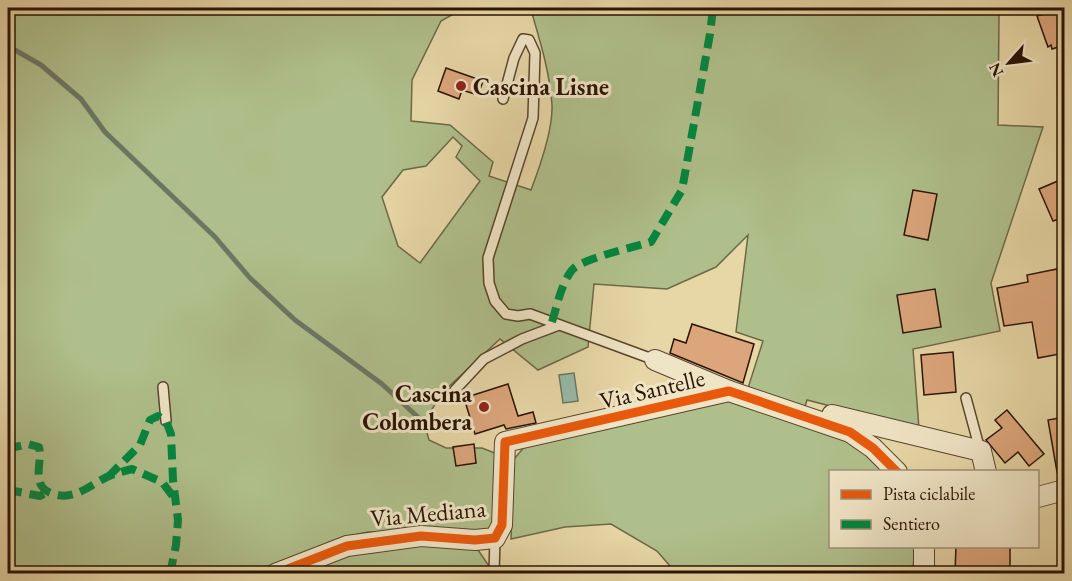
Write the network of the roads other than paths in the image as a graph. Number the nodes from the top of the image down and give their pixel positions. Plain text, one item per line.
1 (503, 99) dead end
2 (559, 325) junction
3 (655, 360) joint
4 (163, 387) dead end
5 (455, 390) dead end
6 (729, 391) junction
7 (966, 398) dead end
8 (808, 417) junction
9 (166, 421) dead end
10 (505, 442) joint
11 (981, 451) junction
12 (896, 470) edge
13 (986, 470) edge
14 (1065, 490) edge
15 (1039, 497) edge
16 (495, 538) junction
17 (924, 548) edge
18 (275, 573) edge
19 (494, 573) edge
20 (924, 573) edge

1 - 2 lane
2 - 3 lane
2 - 5 lane
3 - 6 street, Via Santelle
4 - 9 lane
6 - 8 street, Via Santelle
6 - 10 street, Via Santelle
7 - 11 lane
8 - 11 street
8 - 12 street, Via Santelle
10 - 16 street, Via Mediana
11 - 13 street
14 - 15 street
16 - 18 street, Via Mediana
16 - 19 lane
17 - 20 street

